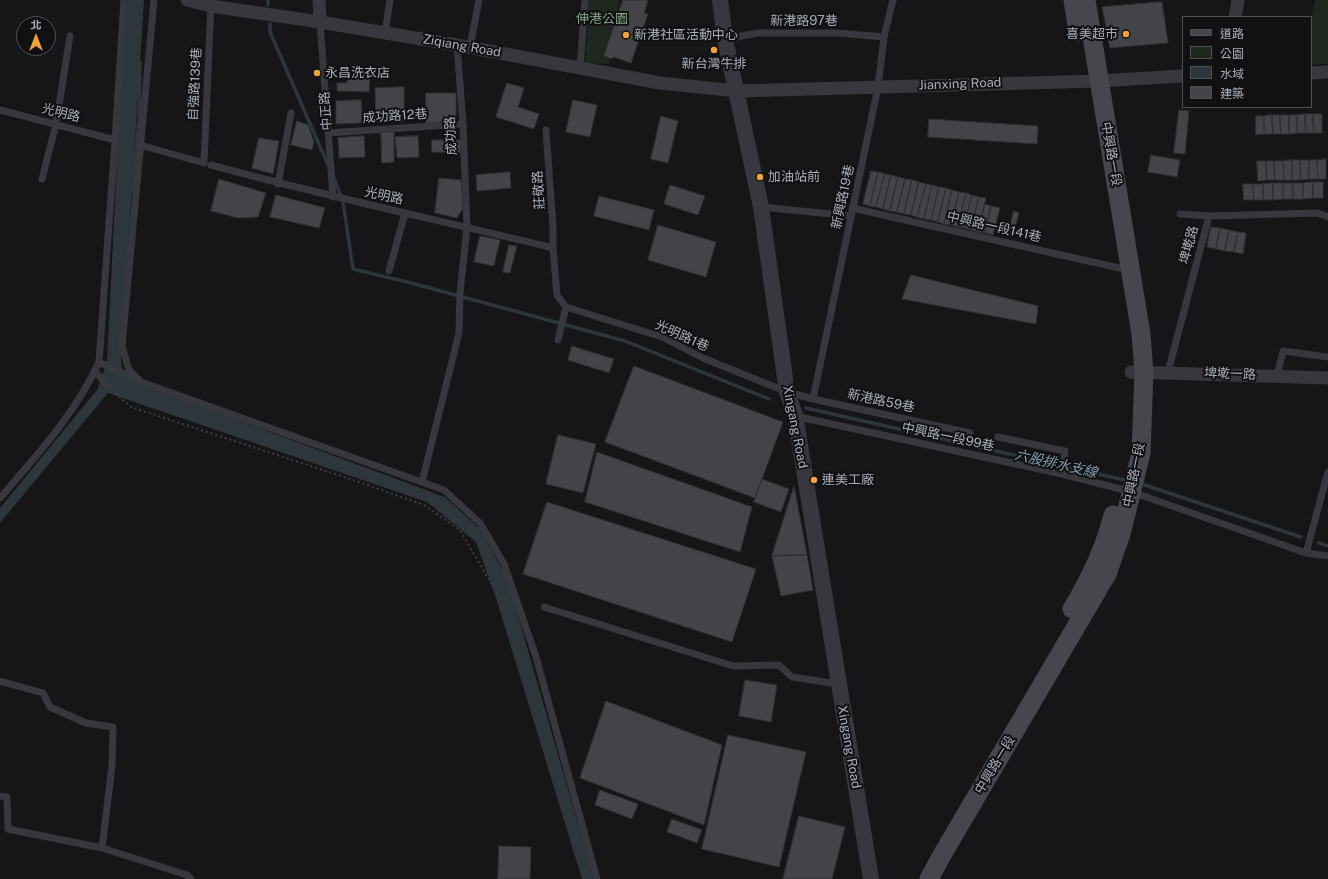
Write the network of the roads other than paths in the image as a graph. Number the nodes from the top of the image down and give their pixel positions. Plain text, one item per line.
1 (124, 0) edge
2 (154, 0) edge
3 (187, 0) edge
4 (319, 0) edge
5 (390, 0) edge
6 (479, 0) edge
7 (585, 0) edge
8 (720, 0) edge
9 (893, 0) edge
10 (1073, 0) edge
11 (1086, 0) edge
12 (1238, 0) edge
13 (211, 3) edge
14 (1235, 16) edge
15 (320, 22) junction
16 (385, 32) junction
17 (70, 36) dead end
18 (884, 37) junction
19 (725, 39) junction
20 (464, 46) junction
21 (580, 68) junction
22 (1328, 72) edge
23 (1312, 73) edge
24 (1182, 76) edge
25 (1092, 81) junction
26 (878, 87) junction
27 (737, 91) junction
28 (0, 110) edge
29 (291, 113) dead end
30 (56, 124) junction
31 (463, 124) junction
32 (546, 130) dead end
33 (328, 133) junction
34 (116, 140) junction
35 (140, 145) junction
36 (207, 164) junction
37 (42, 179) dead end
38 (278, 184) junction
39 (334, 197) junction
40 (761, 207) junction
41 (852, 208) junction
42 (405, 213) junction
43 (1180, 214) dead end
44 (851, 216) junction
45 (1209, 216) junction
46 (1328, 217) edge
47 (467, 226) junction
48 (553, 248) junction
49 (1125, 267) junction
50 (389, 271) dead end
51 (566, 307) junction
52 (558, 340) dead end
53 (1328, 357) edge
54 (99, 362) junction
55 (94, 371) junction
56 (1138, 372) junction
57 (1168, 372) junction
58 (1277, 376) junction
59 (1328, 378) edge
60 (141, 382) junction
61 (108, 387) road end
62 (787, 392) junction
63 (813, 399) junction
64 (795, 416) junction
65 (970, 433) dead end
66 (998, 436) dead end
67 (1328, 472) edge
68 (1062, 474) junction
69 (422, 482) junction
70 (1126, 491) junction
71 (0, 498) edge
72 (1306, 553) junction
73 (1328, 556) edge
74 (544, 607) dead end
75 (0, 681) edge
76 (838, 684) junction
77 (0, 796) edge
78 (102, 848) junction
79 (191, 879) edge
80 (597, 879) edge
81 (871, 879) edge
82 (916, 879) edge
83 (929, 879) edge

1 - 34 lane
2 - 35 lane
3 - 13 street, Ziqiang Road
4 - 15 street, 中正路
5 - 16 lane
6 - 20 lane, 成功路
7 - 21 lane
8 - 19 street, Xingang Road
9 - 18 lane, 新興路19巷
10 - 25 main road, 中興路一段
11 - 25 main road, 中興路一段
12 - 14 street
13 - 15 street, Ziqiang Road
13 - 36 lane, 自強路139巷
15 - 16 street, Ziqiang Road
15 - 33 lane, 中正路
16 - 20 street, Ziqiang Road
17 - 30 lane
18 - 19 lane, 新港路97巷
18 - 26 lane, 新興路19巷
19 - 27 street, Xingang Road
20 - 21 street, Ziqiang Road
20 - 31 lane, 成功路
21 - 27 street, Ziqiang Road
22 - 23 street
24 - 25 street, Jianxing Road
25 - 26 street, Jianxing Road
25 - 49 main road, 中興路一段
26 - 27 street, Jianxing Road
26 - 41 lane, 新興路19巷
27 - 40 street, Xingang Road
28 - 30 lane, 光明路
29 - 38 lane
30 - 34 lane, 光明路
30 - 37 lane
31 - 33 lane, 成功路12巷
31 - 47 lane, 成功路
32 - 48 lane, 莊敬路
33 - 39 lane, 中正路
34 - 54 lane
35 - 36 lane, 光明路
35 - 60 lane
36 - 38 lane, 光明路
38 - 39 lane, 光明路
39 - 42 lane, 光明路
40 - 44 lane
40 - 62 street, Xingang Road
41 - 44 lane, 新興路19巷
41 - 49 lane, 中興路一段141巷
42 - 47 lane, 光明路
42 - 50 lane
43 - 45 lane
44 - 63 lane, 新興路19巷
45 - 46 lane, 埤墘路
45 - 57 lane, 埤墘路
47 - 48 lane, 光明路
47 - 69 lane, 成功路
48 - 51 lane
49 - 56 main road, 中興路一段
51 - 52 lane
51 - 62 lane, 光明路1巷
53 - 58 lane
54 - 55 lane
54 - 60 lane
55 - 61 lane
55 - 71 lane
56 - 57 street, 埤墘一路
56 - 70 main road, 中興路一段
57 - 58 street, 埤墘一路
58 - 59 street, 埤墘一路
60 - 69 lane
62 - 63 lane, 新港路59巷
62 - 64 street, Xingang Road
63 - 65 lane, 新港路59巷
64 - 68 lane, 中興路一段99巷
64 - 76 street, Xingang Road
66 - 68 lane
67 - 72 lane
68 - 70 lane, 中興路一段99巷
69 - 80 lane
70 - 72 lane
70 - 82 main road, 中興路一段
70 - 83 main road, 中興路一段
72 - 73 lane
74 - 76 lane
75 - 78 lane
76 - 81 street, Xingang Road
77 - 78 lane
78 - 79 lane

